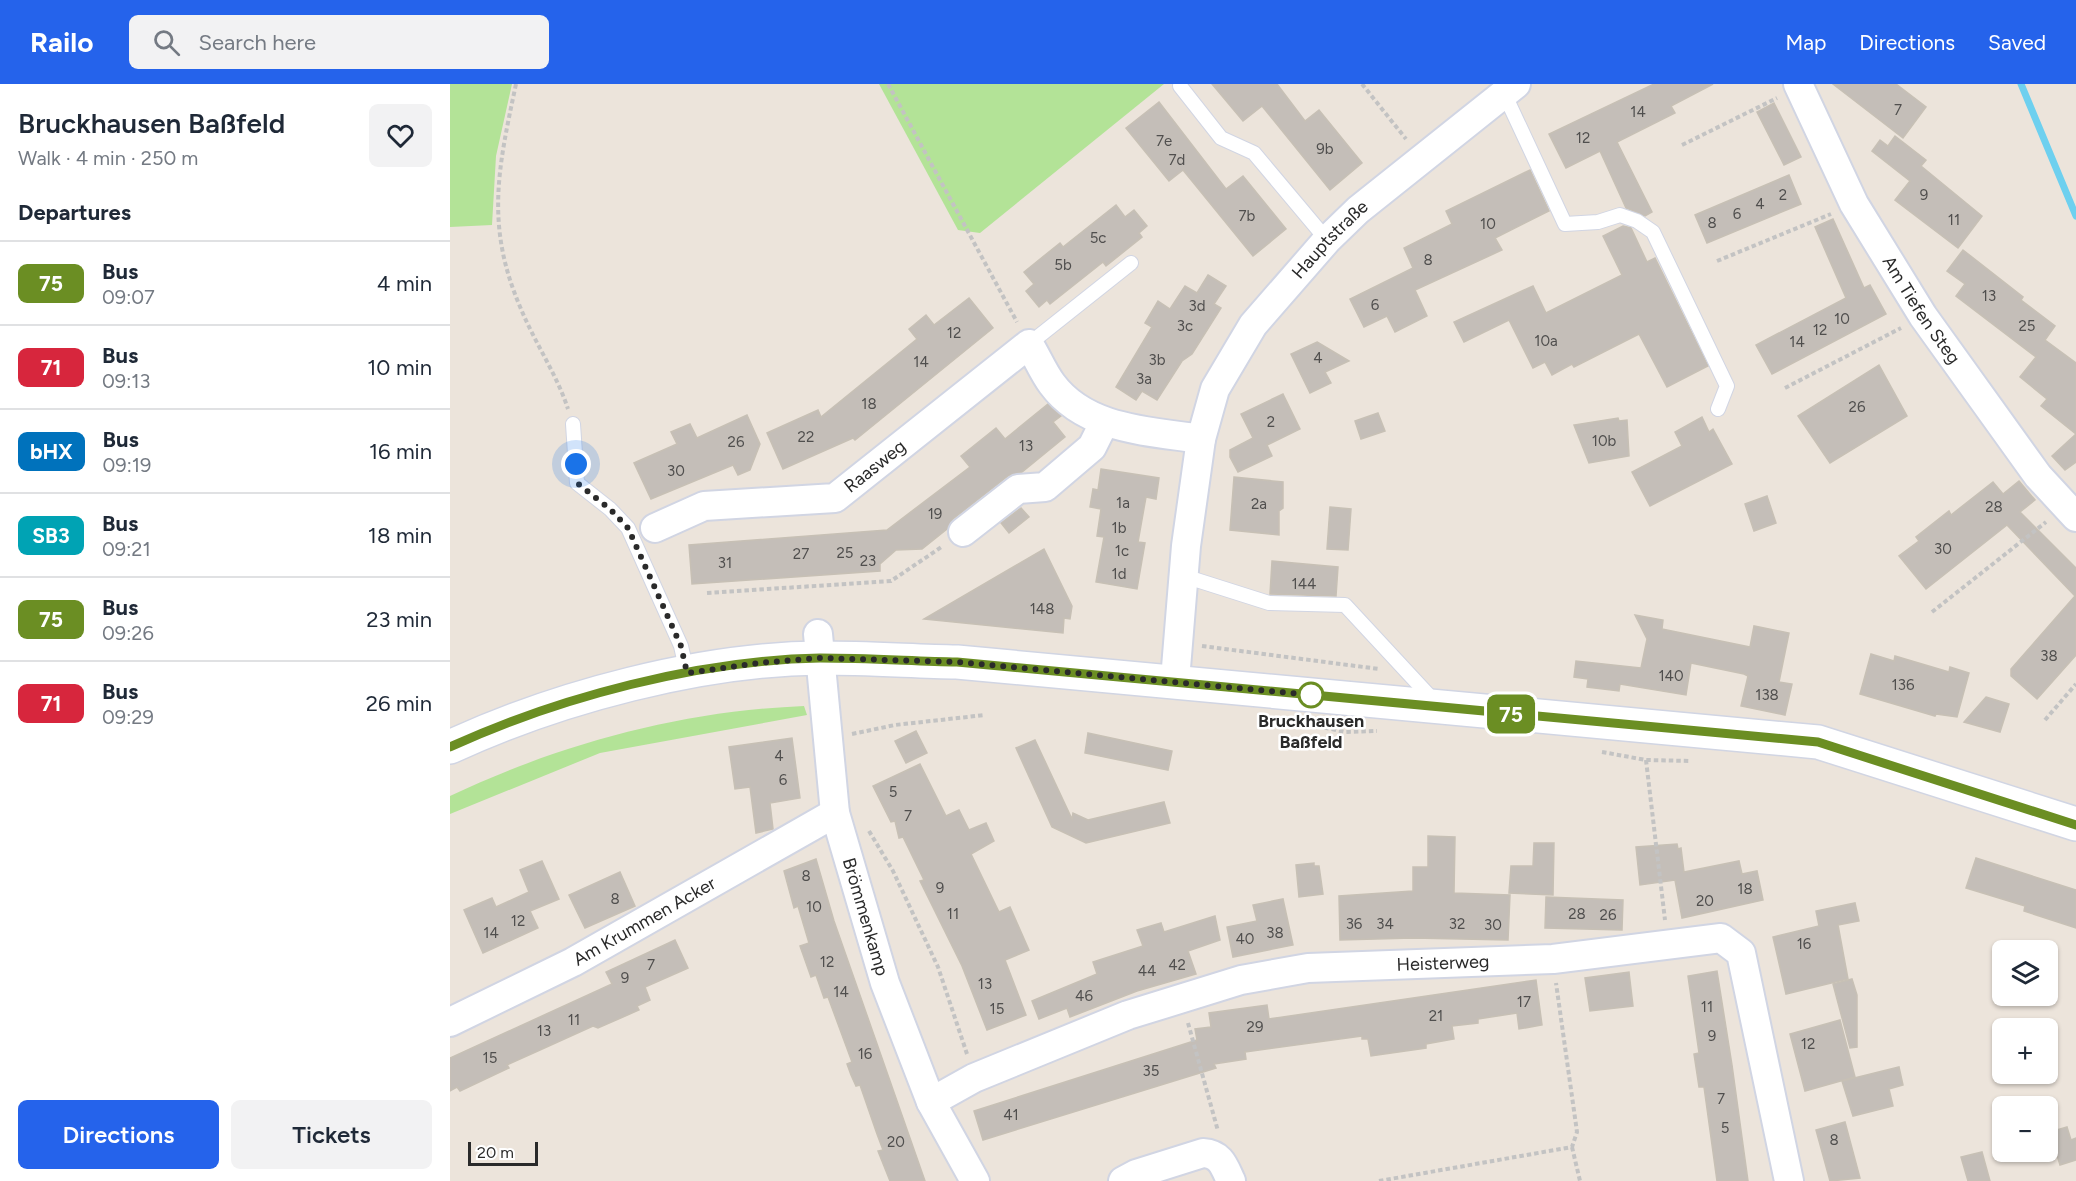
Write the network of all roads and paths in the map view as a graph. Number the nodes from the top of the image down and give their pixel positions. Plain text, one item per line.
1 (516, 84) edge
2 (888, 84) edge
3 (1362, 84) edge
4 (1180, 86) dead end
5 (1799, 86) edge
6 (1510, 88) edge
7 (1682, 145) dead end
8 (1422, 159) junction
9 (1854, 204) junction
10 (1327, 240) junction
11 (1717, 261) dead end
12 (1131, 263) dead end
13 (1923, 316) junction
14 (1029, 344) junction
15 (1785, 388) dead end
16 (1718, 409) dead end
17 (1104, 423) junction
18 (573, 424) joint
19 (1201, 440) junction
20 (2071, 512) edge
21 (656, 528) dead end
22 (963, 532) joint
23 (1184, 576) junction
24 (707, 593) dead end
25 (1932, 612) dead end
26 (819, 646) junction
27 (687, 673) junction
28 (1175, 680) junction
29 (2076, 684) edge
30 (1439, 707) junction
31 (985, 714) dead end
32 (2045, 720) dead end
33 (1312, 725) dead end
34 (1379, 731) dead end
35 (827, 739) junction
36 (450, 747) edge
37 (1599, 752) dead end
38 (1646, 760) junction
39 (1702, 761) dead end
40 (835, 813) junction
41 (864, 824) dead end
42 (2076, 825) edge
43 (1668, 944) junction
44 (1553, 959) junction
45 (1182, 999) junction
46 (450, 1022) edge
47 (974, 1078) junction
48 (931, 1102) junction
49 (1572, 1148) junction
50 (1213, 1154) junction
51 (975, 1181) edge
52 (1124, 1181) edge
53 (1231, 1181) edge
54 (1379, 1181) edge
55 (1580, 1181) edge
56 (1790, 1181) edge

1 - 18 path
2 - 14 path
3 - 8 path
4 - 10 lane
5 - 7 path
5 - 9 street, Am Tiefen Steg
6 - 8 street, Hauptstraße
6 - 16 lane
8 - 10 street, Hauptstraße
9 - 11 path
9 - 13 street, Am Tiefen Steg
10 - 19 street, Hauptstraße
12 - 14 lane
13 - 15 path
13 - 20 street, Am Tiefen Steg
14 - 17 street
14 - 21 street, Raasweg
17 - 19 street
17 - 22 street
18 - 27 lane
19 - 23 street, Hauptstraße
20 - 25 path
22 - 24 path
23 - 28 street, Hauptstraße
23 - 30 lane
26 - 27 main road
26 - 28 main road
26 - 35 street, Brömmenkamp
27 - 36 main road
28 - 30 main road
29 - 32 path
30 - 42 main road
31 - 35 path
33 - 34 path
35 - 40 street, Brömmenkamp
37 - 38 path
38 - 39 path
38 - 43 path
40 - 46 street, Am Krummen Acker
40 - 48 street, Brömmenkamp
41 - 47 path
43 - 44 street, Heisterweg
43 - 56 street, Heisterweg
44 - 45 street, Heisterweg
44 - 49 path
45 - 47 street, Heisterweg
45 - 50 path
47 - 48 street, Heisterweg
48 - 51 street, Brömmenkamp
49 - 54 path
49 - 55 path
50 - 52 street
50 - 53 street

